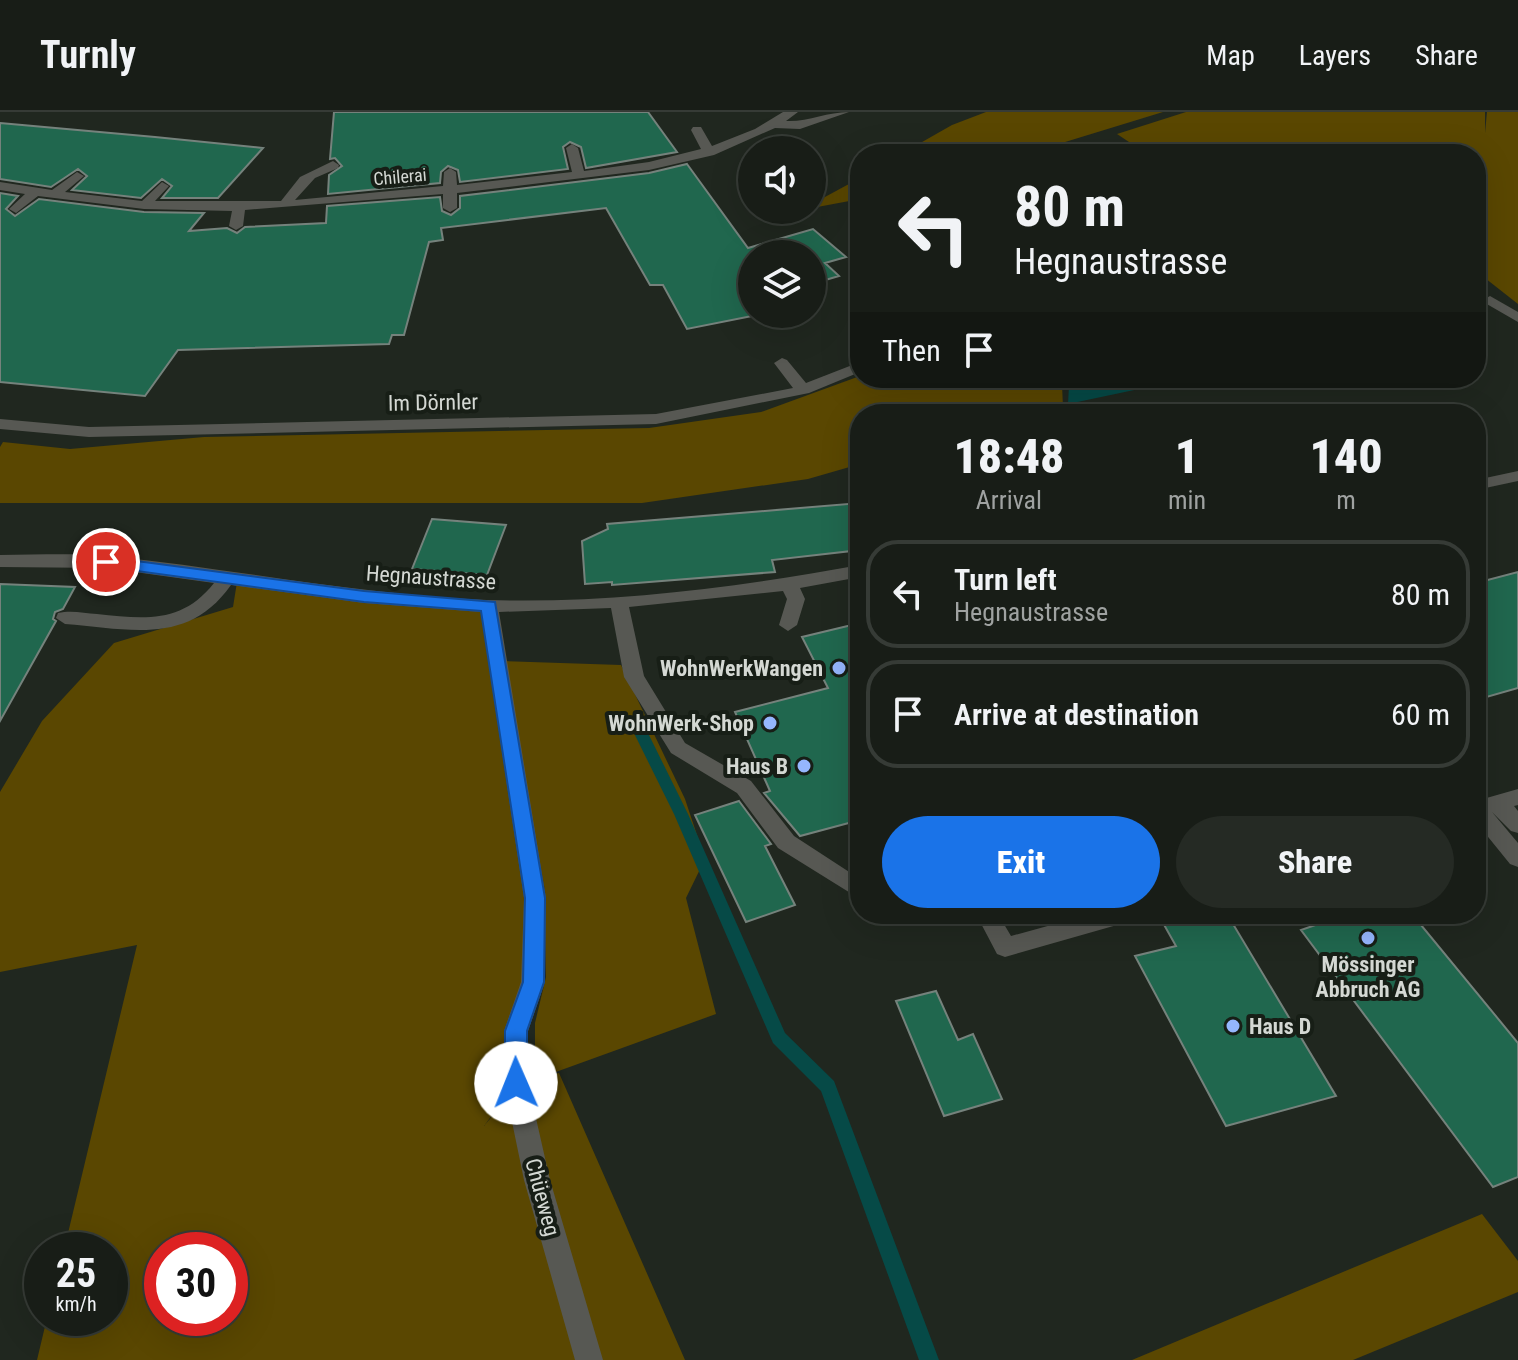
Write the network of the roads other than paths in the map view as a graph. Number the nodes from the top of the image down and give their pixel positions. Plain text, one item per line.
1 (792, 112) edge
2 (843, 112) edge
3 (775, 124) junction
4 (697, 130) dead end
5 (572, 148) dead end
6 (709, 152) junction
7 (333, 165) dead end
8 (450, 172) dead end
9 (579, 175) junction
10 (77, 176) dead end
11 (507, 183) junction
12 (162, 186) dead end
13 (1, 187) edge
14 (451, 189) junction
15 (36, 191) junction
16 (55, 194) junction
17 (510, 201) dead end
18 (145, 205) junction
19 (285, 205) junction
20 (239, 206) junction
21 (450, 208) dead end
22 (16, 209) dead end
23 (236, 226) dead end
24 (1490, 300) dead end
25 (1518, 318) edge
26 (782, 363) dead end
27 (850, 371) edge
28 (803, 390) junction
29 (0, 424) edge
30 (1518, 476) edge
31 (1486, 483) edge
32 (0, 561) edge
33 (850, 573) edge
34 (225, 580) junction
35 (789, 584) junction
36 (619, 602) junction
37 (489, 606) junction
38 (65, 618) dead end
39 (788, 625) dead end
40 (1508, 800) edge
41 (1486, 806) edge
42 (1486, 821) edge
43 (1518, 825) edge
44 (1518, 858) edge
45 (850, 884) edge
46 (992, 924) edge
47 (1088, 924) edge
48 (589, 1360) edge

1 - 3 street, Chilerai
2 - 3 street
3 - 6 street, Chilerai
4 - 6 street
5 - 9 street
6 - 9 street, Chilerai
7 - 19 street
8 - 14 street
9 - 11 street, Chilerai
10 - 16 street
11 - 14 street, Chilerai
11 - 17 street
12 - 18 street
13 - 15 street, Chilerai
14 - 19 street, Chilerai
14 - 21 street
15 - 16 street, Chilerai
15 - 22 street
16 - 18 street, Chilerai
18 - 20 street, Chilerai
19 - 20 street, Chilerai
20 - 23 street
24 - 25 street
26 - 28 street
27 - 28 street, Im Dörnler
28 - 29 street, Im Dörnler
30 - 31 street
32 - 34 street, Hegnaustrasse
33 - 35 street, Hegnaustrasse
34 - 37 street, Hegnaustrasse
34 - 38 street
35 - 36 street, Hegnaustrasse
35 - 39 street
36 - 37 street, Hegnaustrasse
36 - 45 street
37 - 48 street, Chüeweg
40 - 41 street
40 - 43 street
42 - 44 street
46 - 47 street

